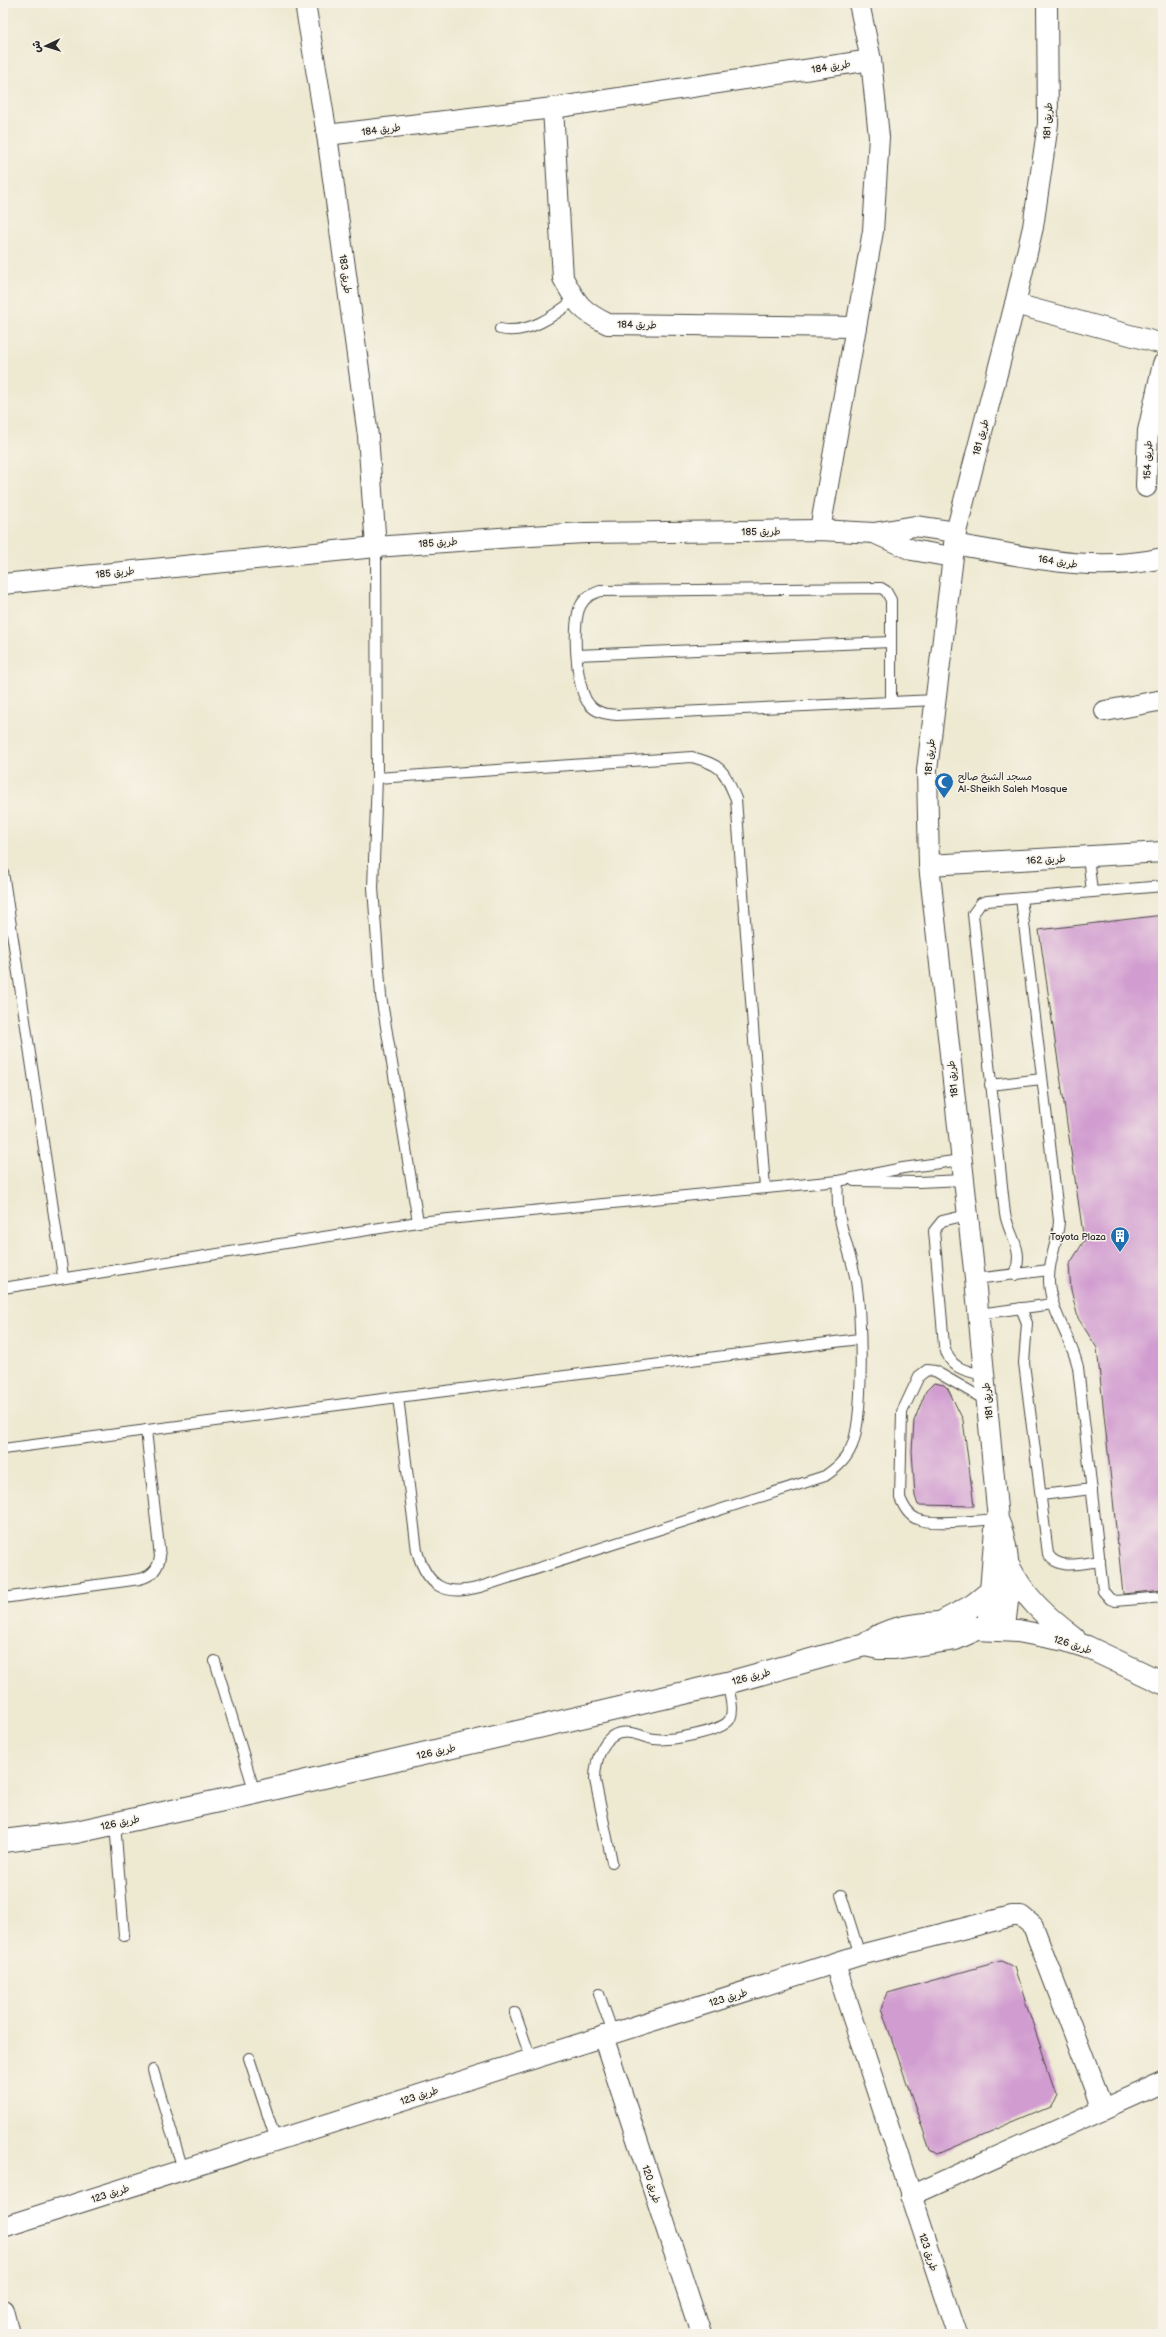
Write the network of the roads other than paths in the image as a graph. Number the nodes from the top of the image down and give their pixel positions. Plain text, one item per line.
1 (305, 3) edge
2 (859, 3) edge
3 (1047, 3) edge
4 (871, 60) junction
5 (553, 108) junction
6 (327, 135) junction
7 (574, 300) junction
8 (1015, 304) junction
9 (856, 327) junction
10 (500, 329) dead end
11 (1163, 344) edge
12 (1163, 364) edge
13 (1146, 487) dead end
14 (820, 530) junction
15 (874, 533) junction
16 (954, 545) junction
17 (376, 547) junction
18 (1163, 558) edge
19 (3, 584) edge
20 (891, 642) junction
21 (577, 655) junction
22 (936, 700) junction
23 (1163, 700) edge
24 (891, 702) junction
25 (1105, 711) dead end
26 (377, 778) junction
27 (1163, 852) edge
28 (1088, 856) junction
29 (930, 865) junction
30 (3, 872) edge
31 (1163, 886) edge
32 (1092, 892) junction
33 (1021, 898) junction
34 (1042, 1079) junction
35 (990, 1085) junction
36 (961, 1160) junction
37 (964, 1180) junction
38 (838, 1181) junction
39 (765, 1188) junction
40 (967, 1215) junction
41 (418, 1222) junction
42 (1050, 1270) junction
43 (1015, 1275) junction
44 (63, 1276) junction
45 (975, 1279) junction
46 (3, 1288) edge
47 (1053, 1304) junction
48 (1021, 1308) junction
49 (978, 1314) junction
50 (859, 1339) junction
51 (984, 1375) junction
52 (398, 1397) junction
53 (987, 1401) junction
54 (146, 1430) junction
55 (3, 1449) edge
56 (1092, 1489) junction
57 (1041, 1495) junction
58 (998, 1519) junction
59 (1100, 1561) junction
60 (1008, 1565) junction
61 (992, 1590) junction
62 (1163, 1597) edge
63 (3, 1598) edge
64 (940, 1623) junction
65 (990, 1629) junction
66 (865, 1645) junction
67 (1086, 1647) junction
68 (215, 1661) dead end
69 (727, 1683) junction
70 (1163, 1683) edge
71 (255, 1793) junction
72 (115, 1823) junction
73 (3, 1841) edge
74 (612, 1862) dead end
75 (841, 1895) dead end
76 (124, 1936) dead end
77 (860, 1955) junction
78 (835, 1964) junction
79 (599, 1994) dead end
80 (515, 2013) dead end
81 (608, 2035) junction
82 (249, 2058) dead end
83 (531, 2059) junction
84 (154, 2070) dead end
85 (1163, 2082) edge
86 (1103, 2109) junction
87 (276, 2140) junction
88 (183, 2170) junction
89 (910, 2196) junction
90 (3, 2227) edge
91 (3, 2310) edge
92 (698, 2333) edge
93 (10, 2334) edge
94 (957, 2334) edge

1 - 6 street, طريق 183
2 - 4 street
3 - 8 street, طريق 181
4 - 5 street, طريق 184
4 - 9 street
5 - 6 street, طريق 184
5 - 7 street, طريق 184
6 - 17 street, طريق 183
7 - 9 street, طريق 184
7 - 10 lane
8 - 11 street
8 - 16 street, طريق 181
9 - 14 street
12 - 13 street, طريق 154
14 - 15 street, طريق 185
14 - 17 street, طريق 185
15 - 16 street, طريق 185
15 - 16 street, طريق 185
16 - 18 street, طريق 164
16 - 22 street, طريق 181
17 - 19 street, طريق 185
17 - 26 lane
20 - 21 lane
20 - 21 lane
20 - 24 lane
21 - 24 lane
22 - 24 lane
22 - 29 street, طريق 181
23 - 25 street
26 - 39 lane
26 - 41 lane
27 - 28 street, طريق 162
28 - 29 street, طريق 162
28 - 32 lane
29 - 36 street, طريق 181
30 - 44 lane
31 - 32 lane
32 - 33 lane
33 - 34 lane
33 - 35 lane
34 - 35 lane
34 - 42 lane
35 - 43 lane
36 - 37 street, طريق 181
36 - 38 lane
37 - 38 lane
37 - 40 street, طريق 181
38 - 39 lane
38 - 50 lane
39 - 41 lane
40 - 45 street, طريق 181
40 - 51 lane
41 - 44 lane
42 - 43 lane
42 - 47 lane
43 - 45 lane
44 - 46 lane
45 - 49 street, طريق 181
47 - 48 lane
47 - 56 lane
48 - 49 lane
48 - 57 lane
49 - 51 street, طريق 181
50 - 52 lane
50 - 52 lane
51 - 53 street, طريق 181
52 - 54 lane
53 - 58 street, طريق 181
53 - 58 lane
54 - 55 lane
54 - 63 lane
56 - 57 lane
56 - 59 lane
57 - 59 lane
58 - 60 street, طريق 181
58 - 61 street, طريق 181
59 - 62 lane
60 - 65 street, طريق 181
60 - 67 street
61 - 64 street
61 - 65 street, طريق 181
64 - 65 street, طريق 126
64 - 66 street, طريق 126
65 - 66 street, طريق 126
65 - 67 street, طريق 126
66 - 69 street, طريق 126
67 - 70 street, طريق 126
68 - 71 lane
69 - 71 street, طريق 126
69 - 74 lane
71 - 72 street, طريق 126
72 - 73 street, طريق 126
72 - 76 lane
75 - 77 lane
77 - 78 street, طريق 123
77 - 86 street, طريق 123
78 - 81 street, طريق 123
78 - 89 street, طريق 123
79 - 81 lane
80 - 83 lane
81 - 83 street, طريق 123
81 - 92 street, طريق 120
82 - 87 lane
83 - 87 street, طريق 123
84 - 88 lane
85 - 86 street
86 - 89 street
87 - 88 street, طريق 123
88 - 90 street, طريق 123
89 - 94 street, طريق 123
91 - 93 street

